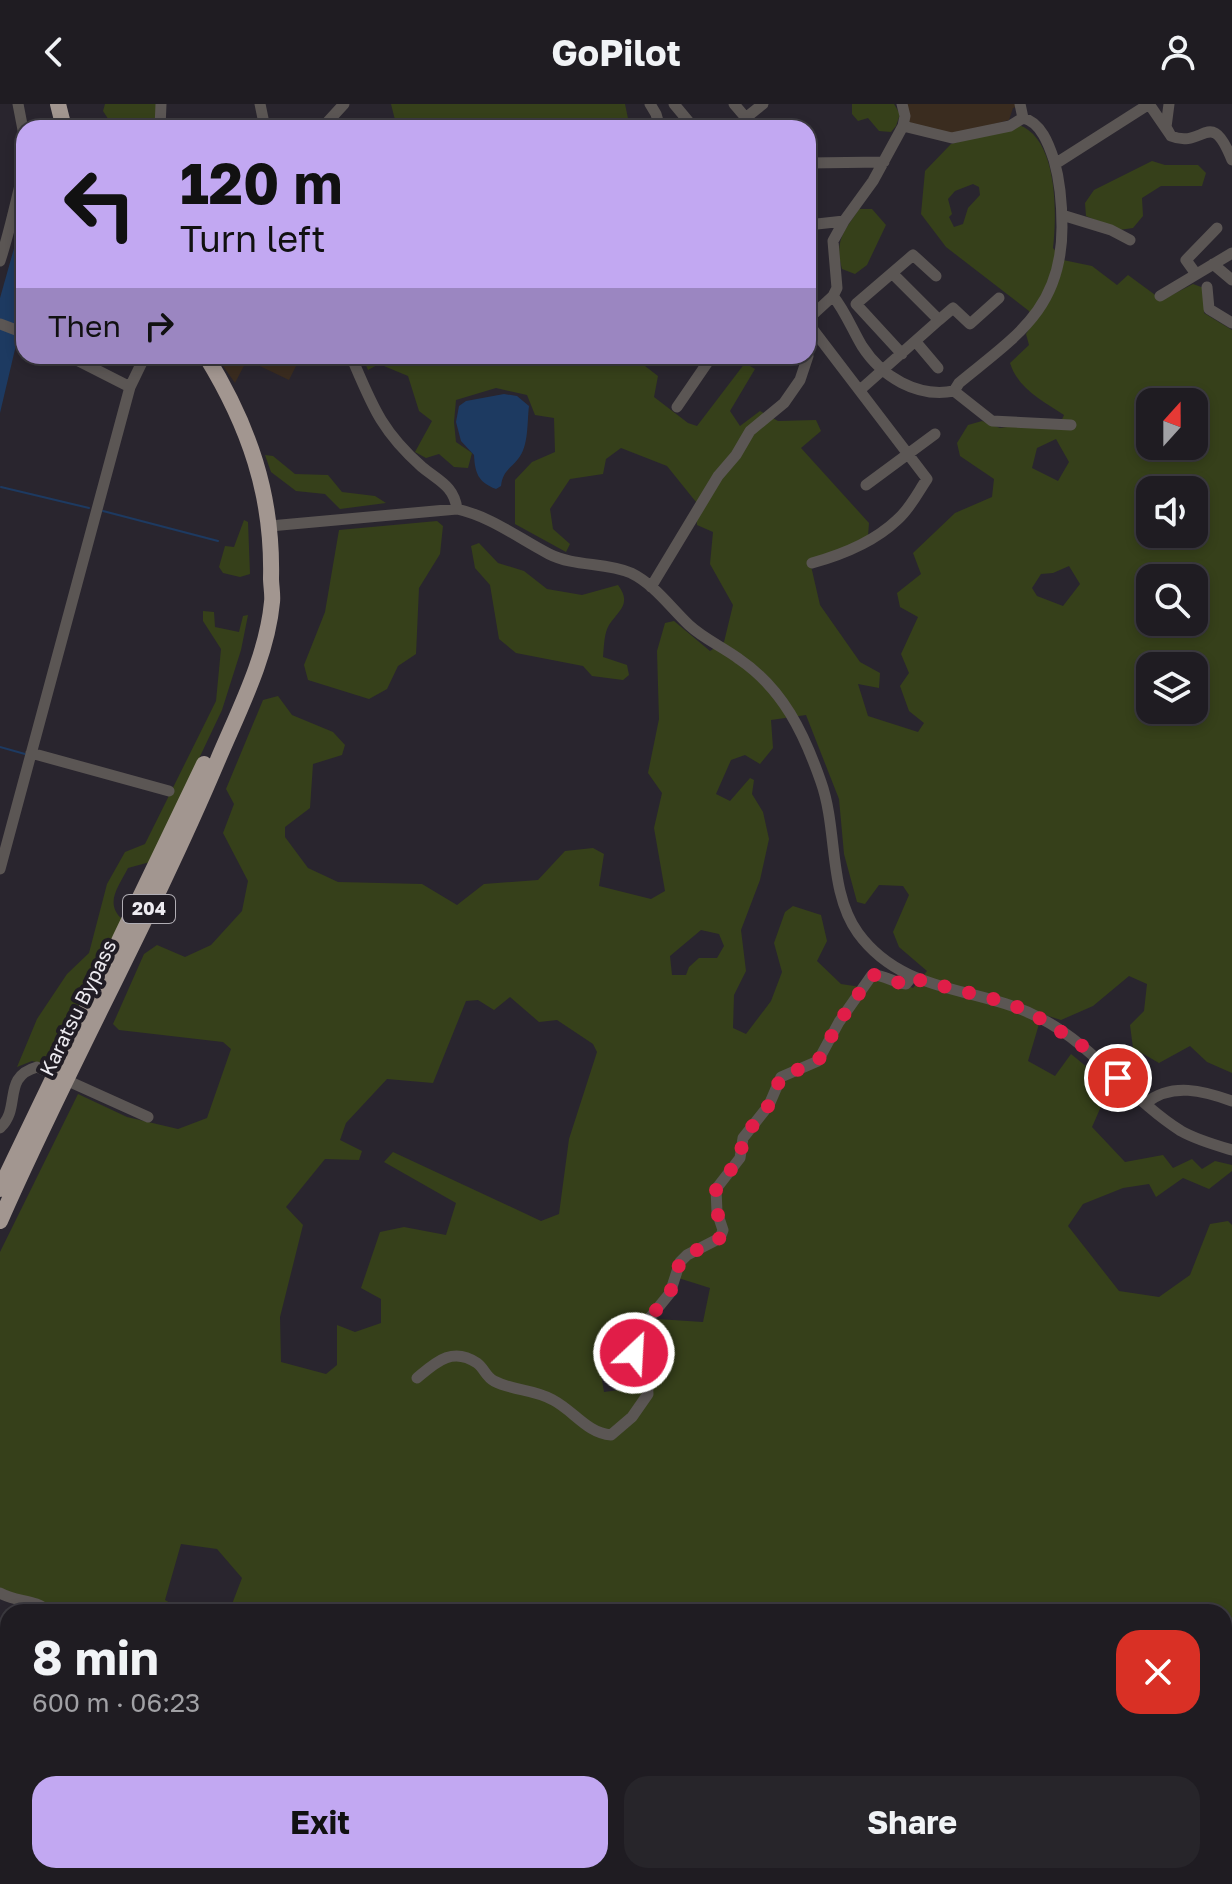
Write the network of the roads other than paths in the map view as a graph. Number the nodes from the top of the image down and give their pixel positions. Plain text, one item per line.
1 (344, 104) edge
2 (674, 104) edge
3 (734, 104) edge
4 (763, 104) edge
5 (902, 104) edge
6 (1020, 104) edge
7 (1169, 104) edge
8 (746, 118) junction
9 (1023, 118) junction
10 (329, 120) edge
11 (687, 120) edge
12 (743, 120) edge
13 (903, 126) junction
14 (1171, 136) junction
15 (1232, 160) edge
16 (884, 162) junction
17 (816, 163) edge
18 (1055, 164) junction
19 (16, 198) edge
20 (1062, 215) junction
21 (844, 221) junction
22 (816, 224) edge
23 (1217, 228) dead end
24 (1130, 240) dead end
25 (1232, 253) edge
26 (0, 261) edge
27 (1213, 264) junction
28 (892, 273) junction
29 (1196, 274) junction
30 (936, 276) dead end
31 (1232, 280) edge
32 (1207, 287) dead end
33 (833, 296) junction
34 (1160, 296) dead end
35 (999, 298) dead end
36 (816, 317) edge
37 (939, 320) junction
38 (1232, 323) edge
39 (816, 332) edge
40 (916, 342) junction
41 (902, 354) junction
42 (89, 364) edge
43 (141, 364) edge
44 (211, 364) edge
45 (354, 364) edge
46 (707, 364) edge
47 (805, 364) edge
48 (938, 368) dead end
49 (883, 370) junction
50 (130, 387) junction
51 (860, 390) junction
52 (954, 391) junction
53 (677, 407) dead end
54 (1071, 425) dead end
55 (935, 434) dead end
56 (909, 453) junction
57 (866, 485) dead end
58 (457, 509) junction
59 (270, 526) junction
60 (812, 563) dead end
61 (651, 587) junction
62 (31, 753) junction
63 (169, 791) dead end
64 (0, 869) edge
65 (911, 978) junction
66 (61, 1077) junction
67 (1232, 1101) edge
68 (1146, 1103) junction
69 (148, 1117) dead end
70 (0, 1128) edge
71 (1232, 1150) edge
72 (0, 1189) edge
73 (0, 1221) edge
74 (417, 1378) dead end
75 (0, 1593) edge
76 (38, 1604) edge

1 - 10 street
2 - 11 street
3 - 8 street
4 - 8 street
5 - 13 street
6 - 9 street
7 - 14 street
8 - 12 street
9 - 13 street
9 - 18 street
13 - 16 street
14 - 15 street
14 - 18 street
16 - 17 street
16 - 21 street
18 - 20 street
19 - 26 street
20 - 24 street
20 - 52 street
21 - 22 street
21 - 33 street
23 - 29 street
25 - 27 street
27 - 29 street
27 - 31 street
28 - 30 street
28 - 37 street
28 - 41 street
29 - 34 street
32 - 38 street
33 - 36 street
33 - 49 street
35 - 37 street
37 - 40 street
39 - 51 street
40 - 41 street
40 - 48 street
41 - 49 street
42 - 50 street
43 - 50 street
44 - 59 highway, Karatsu Bypass / 204
45 - 58 street
46 - 53 street
47 - 61 street
49 - 51 street
49 - 52 street
50 - 62 street
51 - 56 street
52 - 54 street
55 - 56 street
56 - 57 street
56 - 60 street
58 - 59 street
58 - 61 street
59 - 66 highway, Karatsu Bypass / 204
61 - 65 street
62 - 63 street
62 - 64 street
65 - 68 street
65 - 74 street
66 - 69 street
66 - 70 street
66 - 72 highway, Karatsu Bypass / 204
66 - 73 highway, Karatsu Bypass / 204
67 - 68 street
68 - 71 street
75 - 76 street

